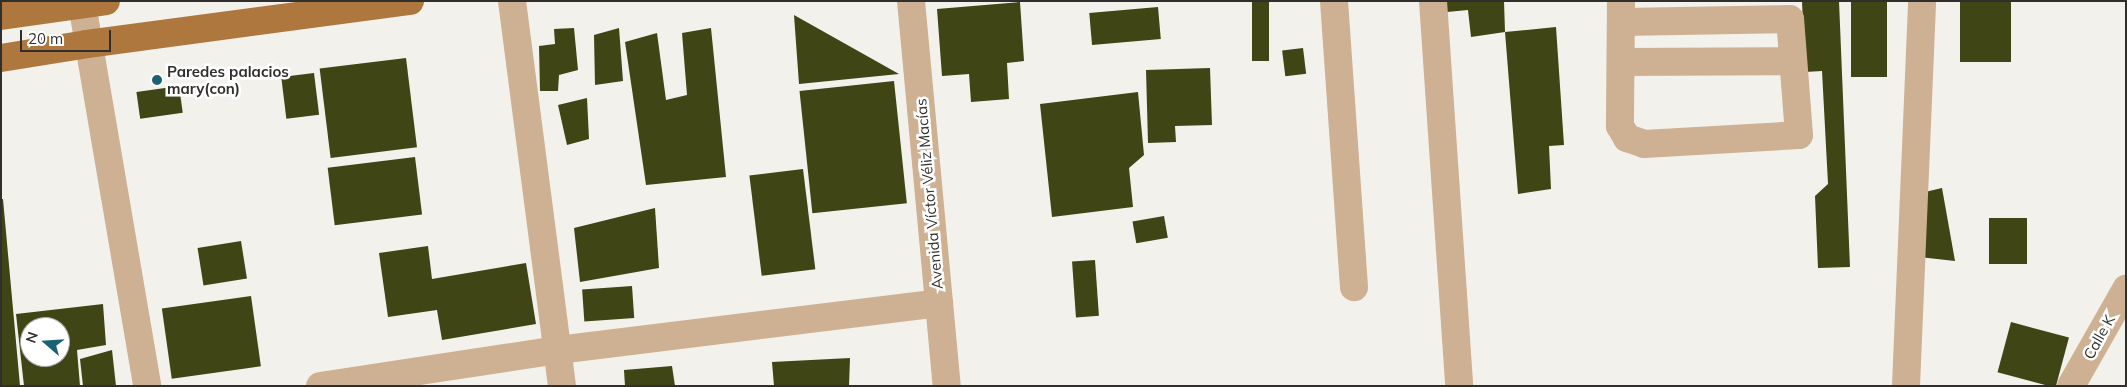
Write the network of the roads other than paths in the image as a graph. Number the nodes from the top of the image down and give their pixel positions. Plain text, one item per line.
1 (410, 1) edge
2 (512, 1) edge
3 (911, 1) edge
4 (1334, 1) edge
5 (1433, 1) edge
6 (1922, 1) edge
7 (94, 3) edge
8 (1622, 12) edge
9 (1, 16) edge
10 (87, 44) junction
11 (1, 58) edge
12 (1793, 61) junction
13 (1621, 62) junction
14 (1354, 287) dead end
15 (2126, 289) edge
16 (939, 303) junction
17 (558, 350) junction
18 (147, 386) edge
19 (320, 386) edge
20 (562, 386) edge
21 (947, 386) edge
22 (1458, 386) edge
23 (1906, 386) edge
24 (2071, 386) edge

1 - 10 main road
2 - 17 street
3 - 16 street, Avenida Víctor Véliz Macías
4 - 14 street
5 - 22 street
6 - 23 street
7 - 9 main road
7 - 10 street
8 - 12 street
8 - 13 street
10 - 11 main road
10 - 18 street
12 - 13 street
12 - 13 street
15 - 24 street, Calle K
16 - 17 street
16 - 21 street, Avenida Víctor Véliz Macías
17 - 19 street
17 - 20 street

